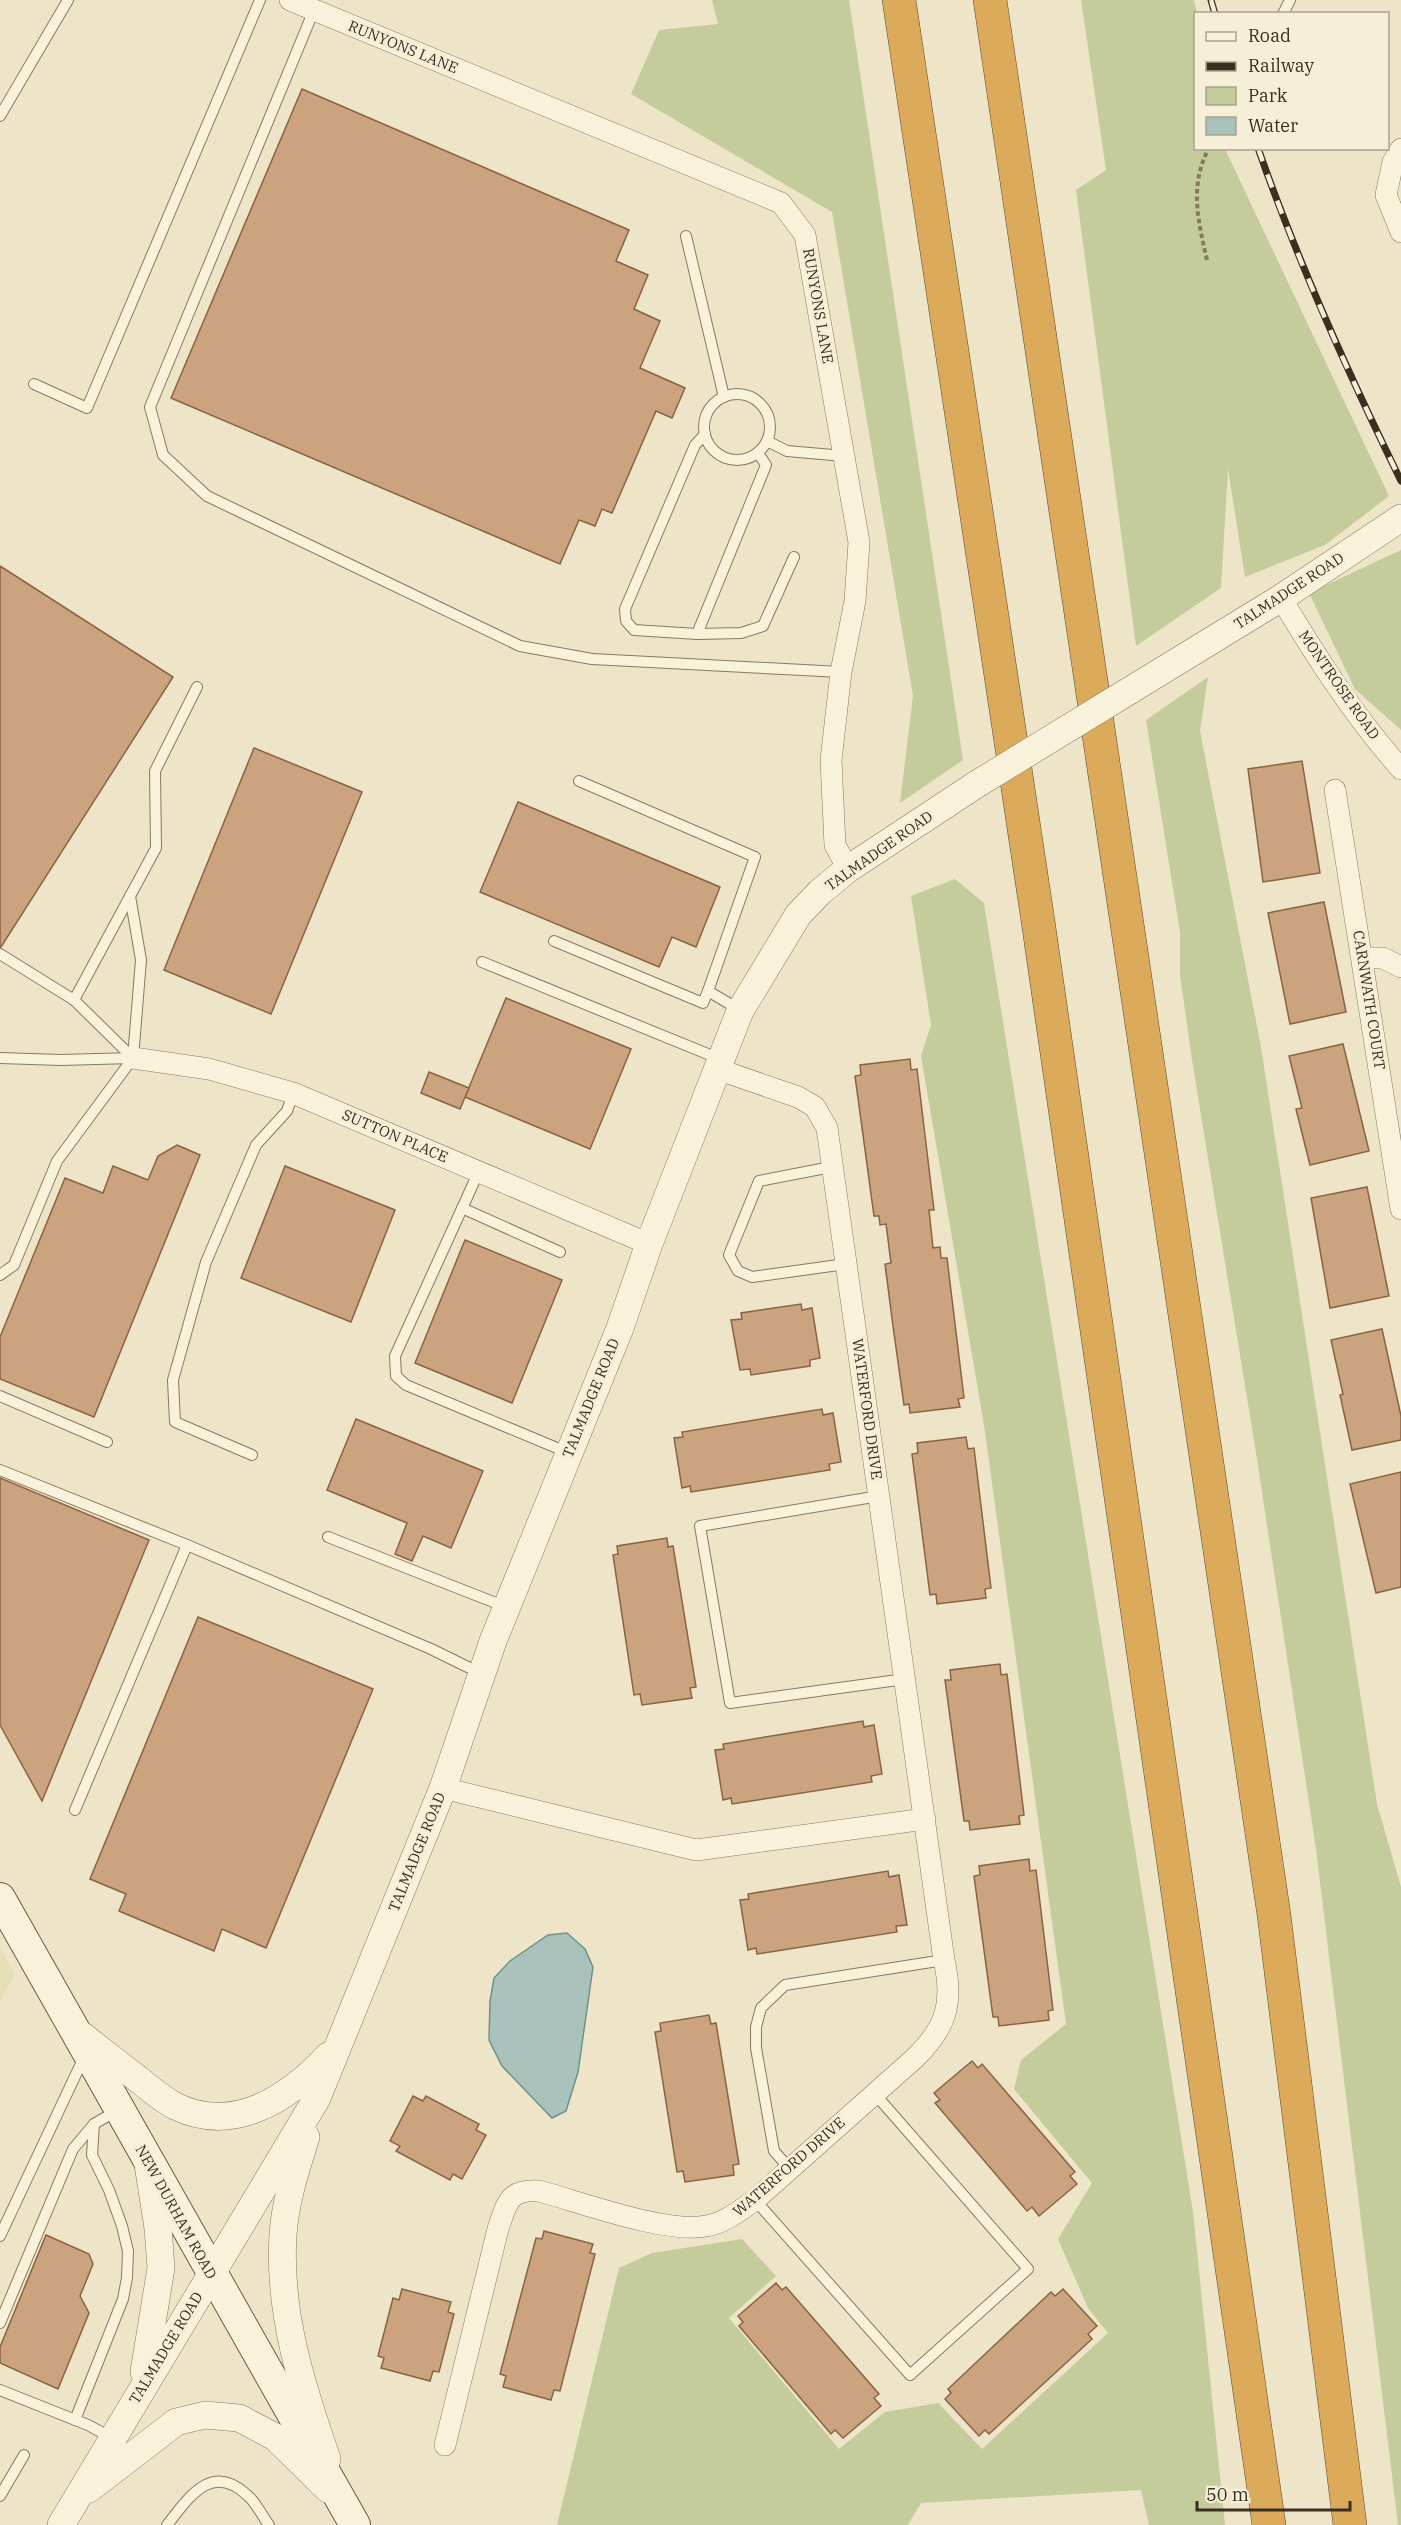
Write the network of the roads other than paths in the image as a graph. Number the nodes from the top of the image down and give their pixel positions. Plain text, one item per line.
1 (68, 0) edge
2 (260, 0) edge
3 (290, 0) edge
4 (899, 0) edge
5 (990, 0) edge
6 (314, 10) junction
7 (0, 116) edge
8 (1401, 149) edge
9 (1401, 232) edge
10 (686, 236) dead end
11 (34, 384) dead end
12 (724, 397) junction
13 (705, 434) junction
14 (767, 441) junction
15 (758, 453) junction
16 (844, 456) junction
17 (1401, 518) edge
18 (794, 557) dead end
19 (1281, 598) junction
20 (697, 634) junction
21 (841, 672) junction
22 (197, 687) dead end
23 (1401, 769) edge
24 (579, 781) dead end
25 (1335, 790) dead end
26 (848, 869) junction
27 (130, 896) junction
28 (554, 941) dead end
29 (0, 954) edge
30 (1363, 958) junction
31 (482, 962) dead end
32 (1401, 967) edge
33 (708, 992) junction
34 (74, 1000) junction
35 (740, 1011) junction
36 (0, 1058) edge
37 (133, 1058) junction
38 (719, 1064) junction
39 (293, 1093) junction
40 (831, 1167) junction
41 (479, 1171) junction
42 (462, 1208) junction
43 (1401, 1209) edge
44 (649, 1244) junction
45 (560, 1252) dead end
46 (846, 1264) junction
47 (0, 1275) edge
48 (0, 1396) edge
49 (107, 1442) dead end
50 (569, 1453) junction
51 (252, 1455) dead end
52 (0, 1470) edge
53 (879, 1496) junction
54 (328, 1537) dead end
55 (188, 1545) junction
56 (507, 1607) junction
57 (482, 1674) junction
58 (905, 1678) junction
59 (443, 1788) junction
60 (75, 1809) dead end
61 (925, 1819) junction
62 (0, 1898) edge
63 (944, 1960) junction
64 (80, 2041) junction
65 (339, 2044) junction
66 (874, 2094) junction
67 (317, 2098) junction
68 (106, 2117) junction
69 (147, 2160) junction
70 (790, 2169) junction
71 (755, 2200) junction
72 (0, 2236) edge
73 (211, 2274) junction
74 (0, 2322) edge
75 (0, 2390) edge
76 (140, 2392) junction
77 (75, 2420) junction
78 (112, 2438) junction
79 (445, 2445) dead end
80 (24, 2455) dead end
81 (0, 2496) edge
82 (76, 2499) junction
83 (349, 2515) edge
84 (61, 2525) edge
85 (167, 2525) edge
86 (269, 2525) edge
87 (1269, 2525) edge
88 (1350, 2525) edge

1 - 7 lane
2 - 11 lane
3 - 6 street, RUNYONS LANE
4 - 87 highway
5 - 88 highway
6 - 16 street, RUNYONS LANE
6 - 21 lane
8 - 9 street
10 - 12 lane
12 - 13 lane
12 - 14 lane
13 - 15 lane
13 - 20 lane
14 - 15 lane
14 - 16 lane
15 - 20 lane
16 - 21 street, RUNYONS LANE
17 - 19 street, TALMADGE ROAD
18 - 20 lane
19 - 23 street, MONTROSE ROAD
19 - 26 street, TALMADGE ROAD, bridge
21 - 26 street, RUNYONS LANE
22 - 27 lane
24 - 33 lane
25 - 30 street, CARNWATH COURT
26 - 35 street, TALMADGE ROAD
27 - 34 lane
27 - 37 lane
28 - 33 lane
29 - 34 lane
30 - 32 street
30 - 43 street, CARNWATH COURT
31 - 38 lane
33 - 35 lane
34 - 37 lane
35 - 38 street, TALMADGE ROAD
36 - 37 lane
37 - 39 street, SUTTON PLACE
37 - 47 lane
38 - 40 street, WATERFORD DRIVE
38 - 44 street, TALMADGE ROAD
39 - 41 street, SUTTON PLACE
39 - 51 lane
40 - 46 street, WATERFORD DRIVE
40 - 46 lane
41 - 42 lane
41 - 44 street, SUTTON PLACE
42 - 45 lane
42 - 50 lane
44 - 50 street, TALMADGE ROAD
46 - 53 street, WATERFORD DRIVE
48 - 49 lane
50 - 56 street, TALMADGE ROAD
52 - 55 lane
53 - 58 street, WATERFORD DRIVE
53 - 58 lane
54 - 56 lane
55 - 57 lane
55 - 60 lane
56 - 57 street, TALMADGE ROAD
57 - 59 street, TALMADGE ROAD
58 - 61 street, WATERFORD DRIVE
59 - 61 street
59 - 65 street, TALMADGE ROAD
61 - 63 street, WATERFORD DRIVE
62 - 64 main road, NEW DURHAM ROAD
63 - 66 street, WATERFORD DRIVE
63 - 70 lane
64 - 65 street
64 - 68 main road, NEW DURHAM ROAD
64 - 72 lane
65 - 67 street, TALMADGE ROAD
66 - 70 street, WATERFORD DRIVE
66 - 71 lane
67 - 73 street, TALMADGE ROAD
67 - 83 street
68 - 69 main road, NEW DURHAM ROAD
68 - 74 lane
68 - 77 lane
69 - 73 main road, NEW DURHAM ROAD
69 - 76 street
70 - 71 street, WATERFORD DRIVE
71 - 79 street, WATERFORD DRIVE
73 - 76 street, TALMADGE ROAD
73 - 83 main road, NEW DURHAM ROAD
75 - 77 lane
76 - 78 street, TALMADGE ROAD
77 - 78 lane
78 - 82 street, TALMADGE ROAD
80 - 81 lane
82 - 83 street
82 - 84 street, TALMADGE ROAD
85 - 86 lane

